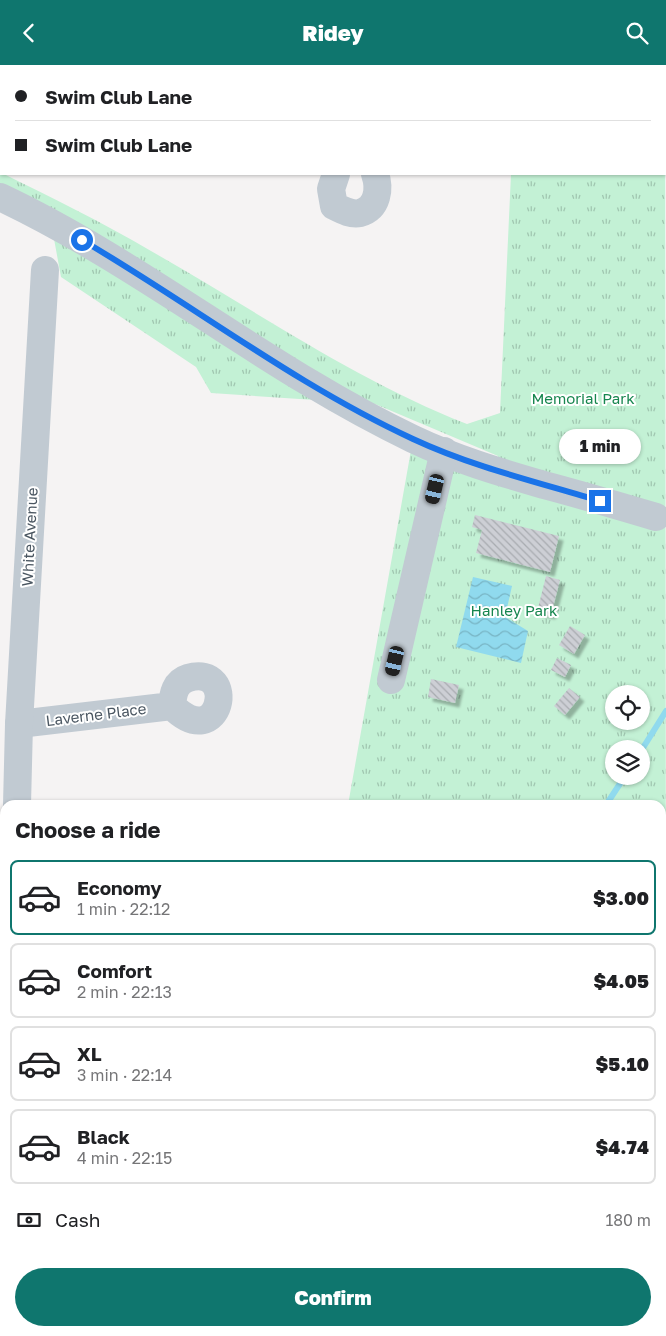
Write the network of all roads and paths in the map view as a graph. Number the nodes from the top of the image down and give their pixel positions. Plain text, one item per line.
1 (336, 175) edge
2 (375, 175) edge
3 (0, 197) edge
4 (45, 270) dead end
5 (444, 451) junction
6 (656, 517) dead end
7 (391, 680) dead end
8 (172, 706) dead end
9 (19, 724) junction
10 (17, 800) edge

1 - 2 street
3 - 5 street
4 - 9 street, White Avenue
5 - 6 street
5 - 7 street
8 - 9 street, Laverne Place
9 - 10 street, White Avenue

